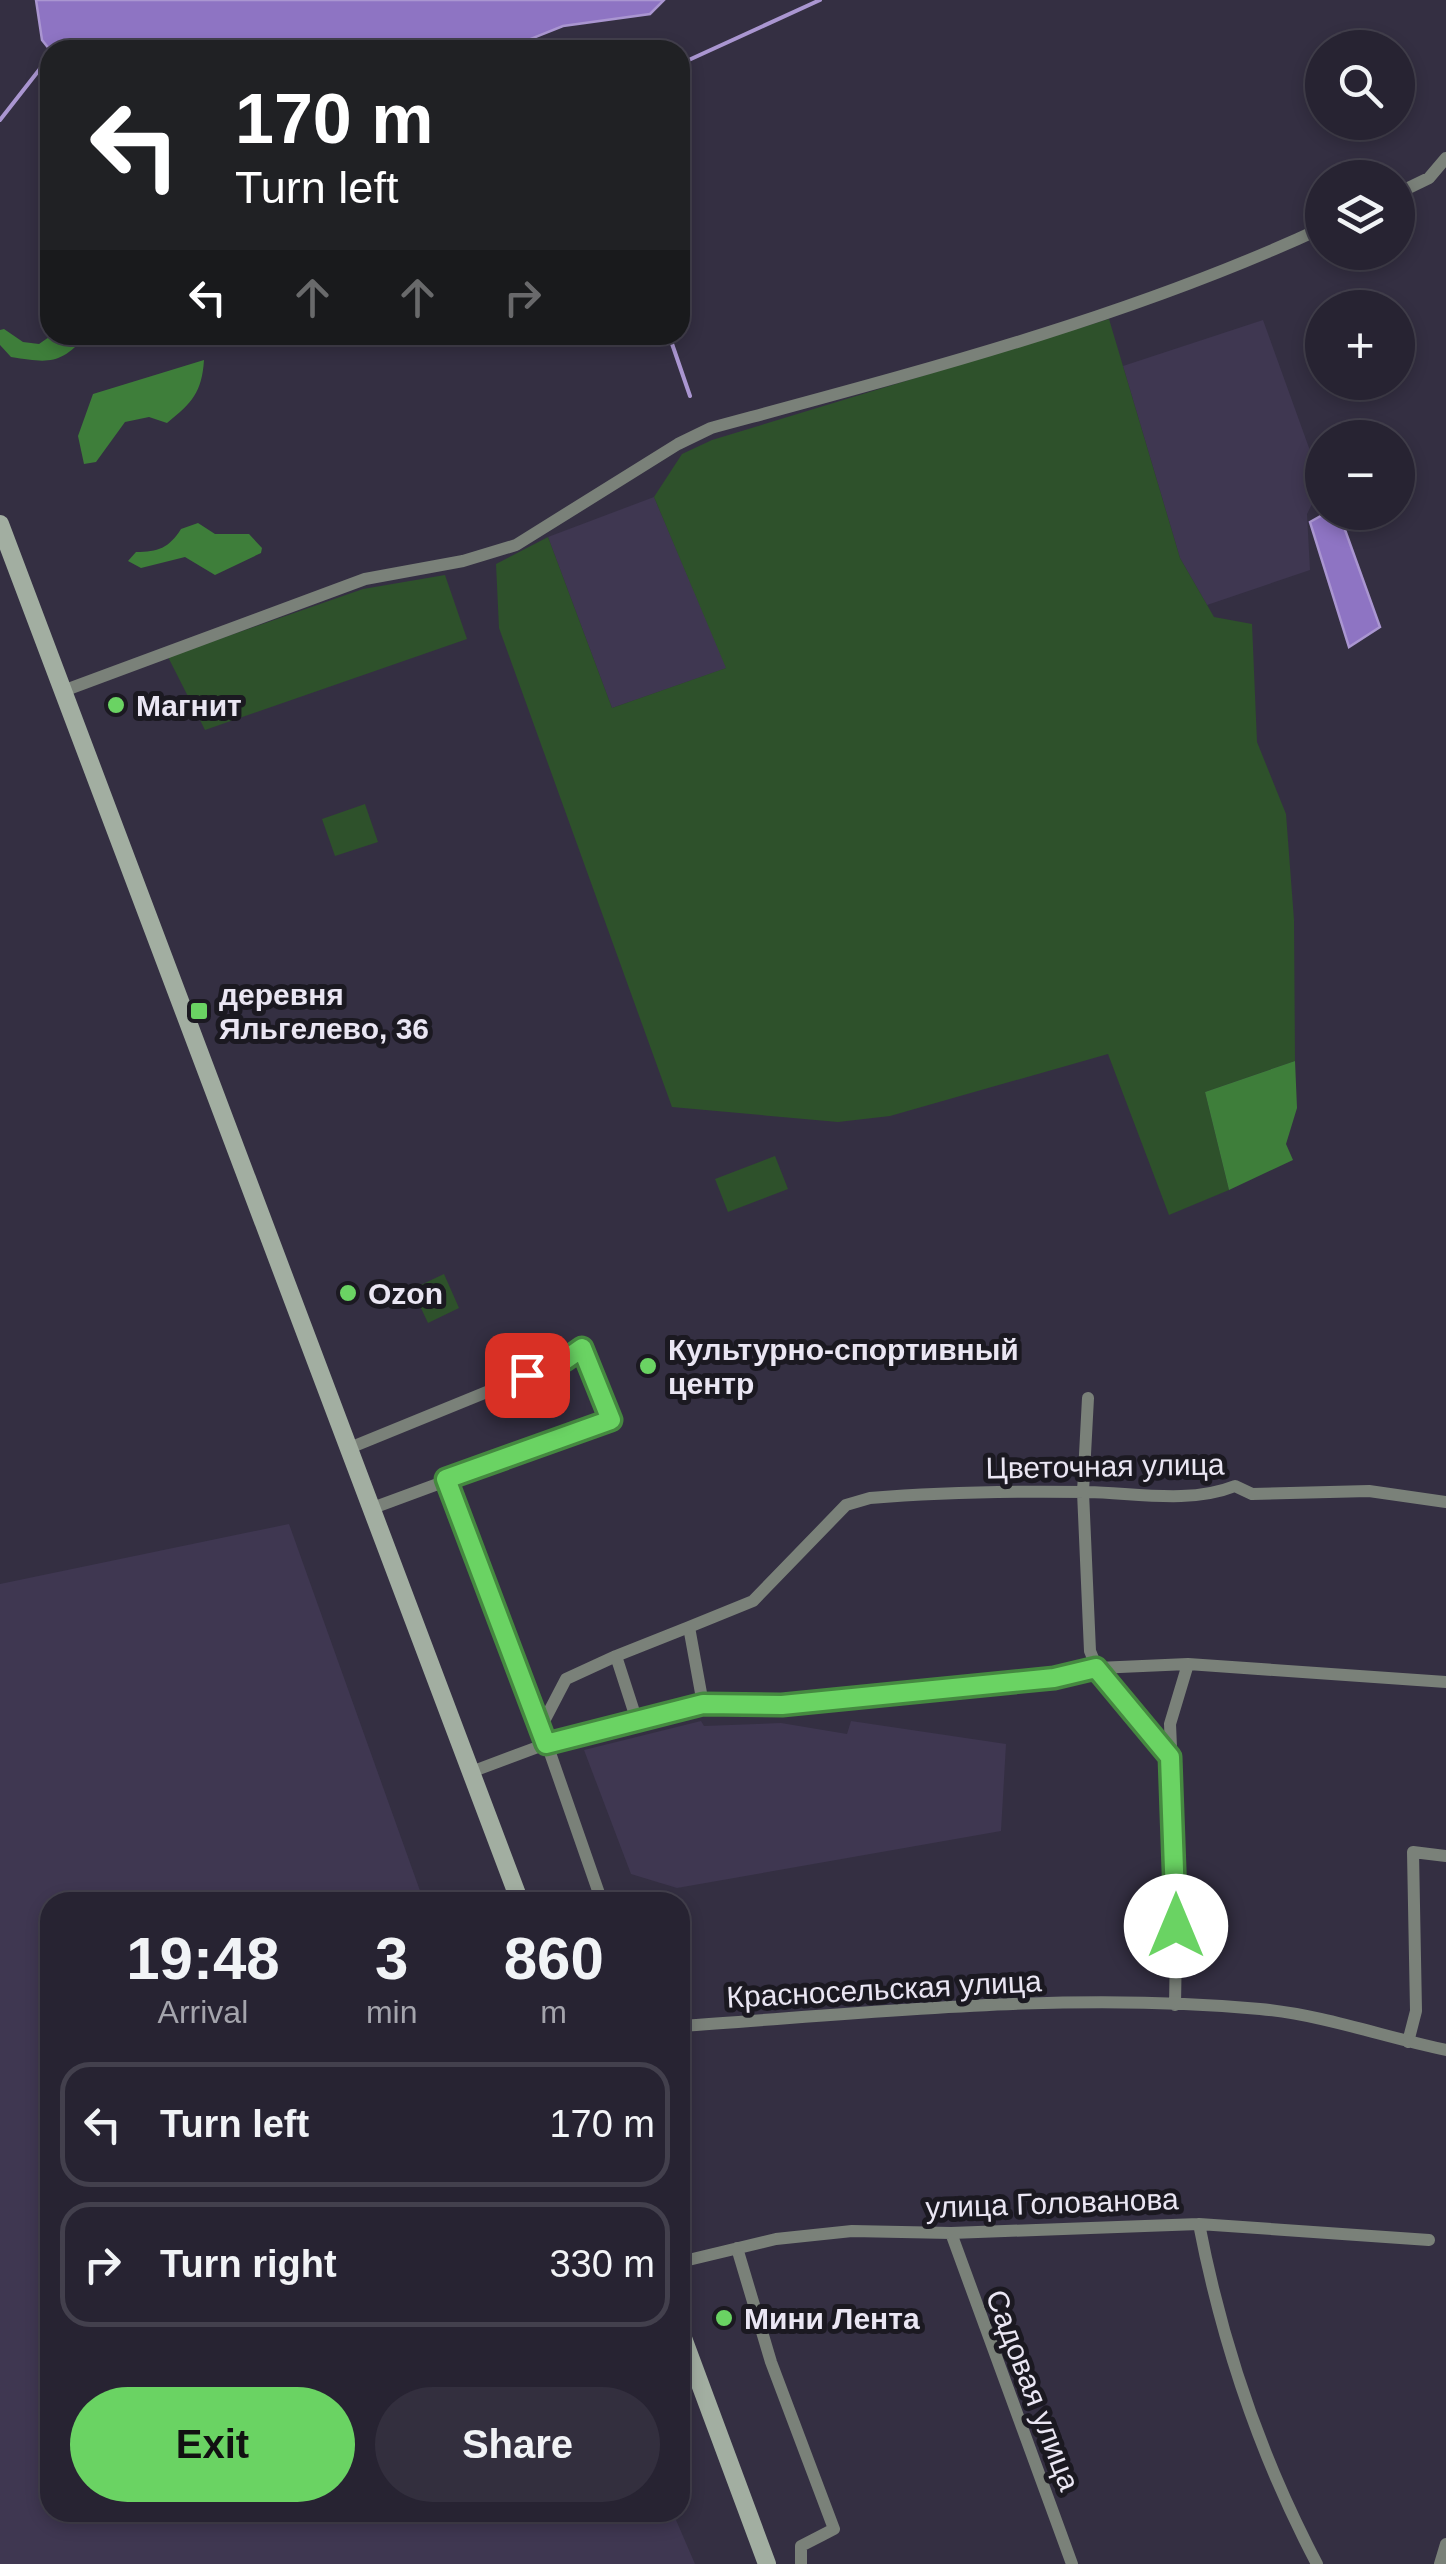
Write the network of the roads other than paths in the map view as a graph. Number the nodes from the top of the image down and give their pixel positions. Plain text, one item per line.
1 (1446, 158) edge
2 (1415, 185) edge
3 (1305, 236) edge
4 (0, 524) edge
5 (63, 690) junction
6 (1088, 1398) dead end
7 (347, 1448) junction
8 (446, 1479) junction
9 (1084, 1492) junction
10 (1446, 1502) edge
11 (370, 1509) junction
12 (689, 1627) junction
13 (616, 1656) junction
14 (1188, 1664) junction
15 (1096, 1668) junction
16 (1446, 1682) edge
17 (703, 1704) junction
18 (637, 1721) junction
19 (541, 1726) junction
20 (546, 1744) junction
21 (1170, 1757) junction
22 (470, 1772) junction
23 (1446, 1856) edge
24 (516, 1892) edge
25 (598, 1892) edge
26 (1175, 2006) junction
27 (690, 2025) edge
28 (1408, 2042) junction
29 (1446, 2050) edge
30 (1199, 2224) junction
31 (951, 2233) junction
32 (1428, 2240) dead end
33 (736, 2248) junction
34 (690, 2260) edge
35 (690, 2357) edge
36 (1446, 2544) edge
37 (768, 2564) edge
38 (801, 2564) edge
39 (1072, 2564) edge
40 (1316, 2564) edge
41 (1440, 2564) edge

1 - 2 street
3 - 5 street
4 - 5 main road
5 - 7 main road
6 - 9 street
7 - 8 street
7 - 11 main road
8 - 11 street
8 - 19 street
9 - 10 street, Цветочная улица
9 - 12 street, Цветочная улица
9 - 15 street
11 - 22 main road
12 - 13 street, Цветочная улица
12 - 17 street
13 - 18 street
13 - 19 street, Цветочная улица
14 - 15 street
14 - 16 street
14 - 21 street
15 - 17 street
15 - 21 street
17 - 18 street
18 - 20 street
19 - 20 street
20 - 22 street
20 - 25 street
21 - 26 street
22 - 24 main road
23 - 28 street
26 - 27 street, Красносельская улица
26 - 28 street, Красносельская улица
28 - 29 street, Красносельская улица
30 - 31 street, улица Голованова
30 - 32 street, улица Голованова
30 - 40 street
31 - 33 street, улица Голованова
31 - 39 street, Садовая улица
33 - 34 street, улица Голованова
33 - 38 street
35 - 37 main road
36 - 41 street

